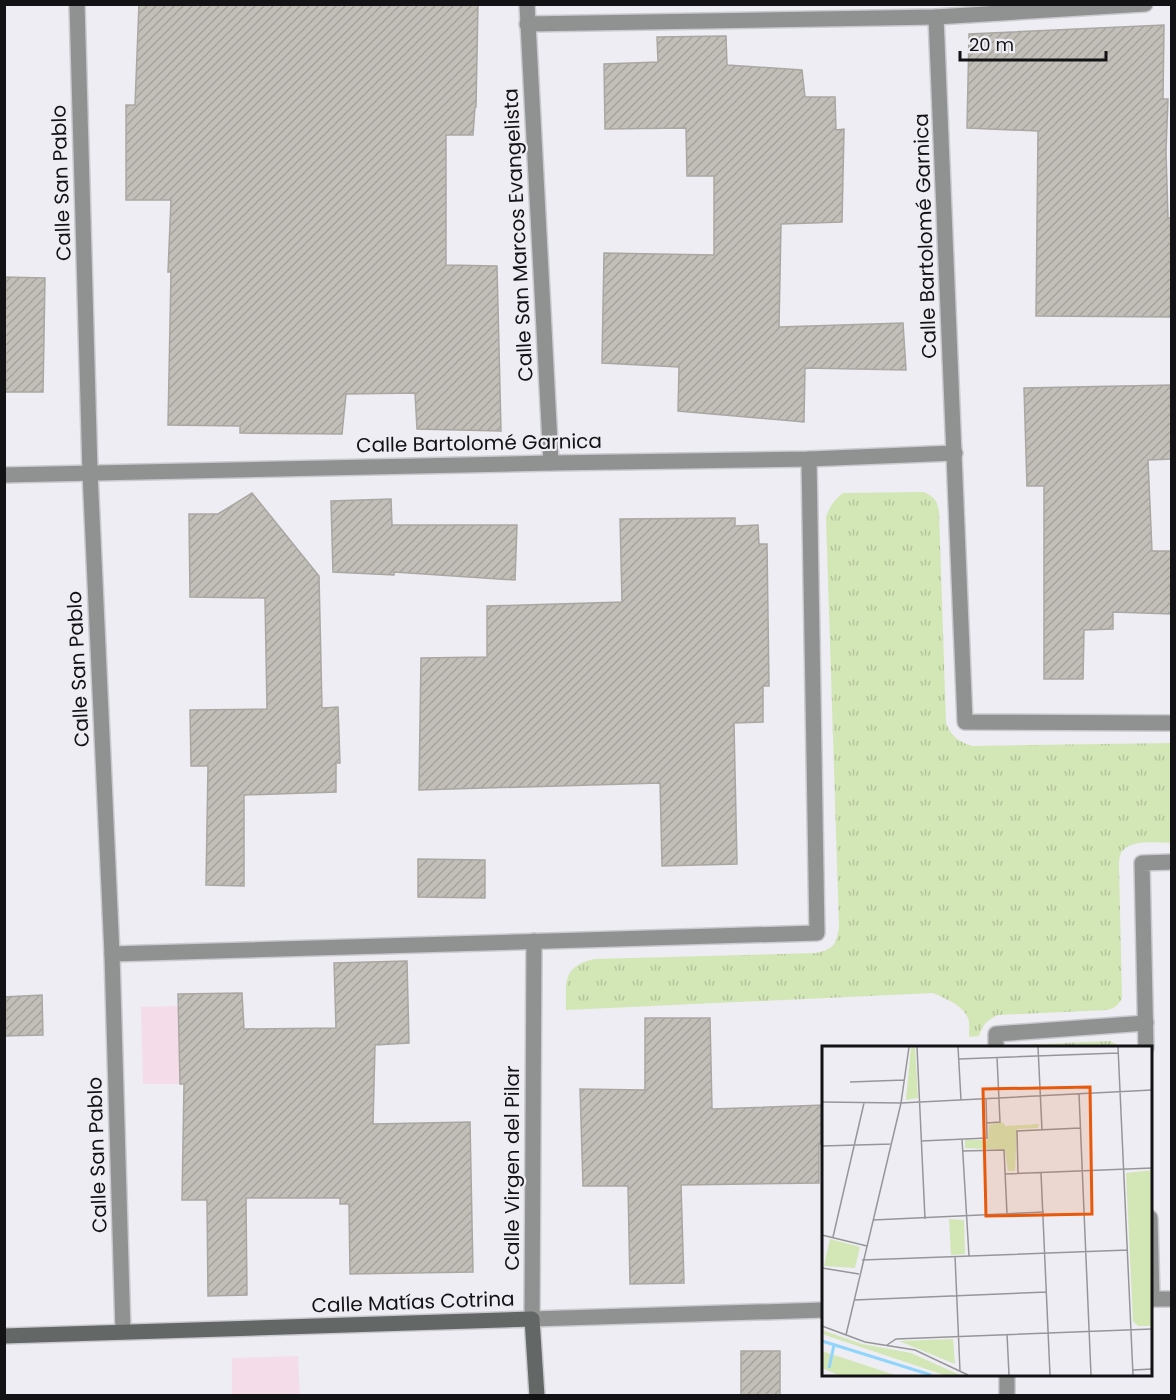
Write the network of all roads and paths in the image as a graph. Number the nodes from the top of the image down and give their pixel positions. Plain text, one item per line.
1 (77, 4) edge
2 (526, 4) edge
3 (1145, 4) edge
4 (936, 17) junction
5 (527, 24) junction
6 (954, 453) junction
7 (809, 459) junction
8 (551, 463) junction
9 (90, 472) junction
10 (4, 475) edge
11 (1172, 723) edge
12 (1172, 862) edge
13 (534, 941) junction
14 (112, 954) junction
15 (1146, 1023) junction
16 (996, 1046) edge
17 (1146, 1046) edge
18 (1152, 1299) edge
19 (1172, 1299) edge
20 (822, 1310) edge
21 (532, 1319) junction
22 (123, 1332) junction
23 (4, 1336) edge
24 (1006, 1376) edge
25 (537, 1395) edge
26 (1007, 1395) edge

1 - 9 street, Calle San Pablo
2 - 5 street, Calle San Marcos Evangelista
3 - 4 street
4 - 5 street
4 - 6 street, Calle Bartolomé Garnica
5 - 8 street, Calle San Marcos Evangelista
6 - 7 street, Calle Bartolomé Garnica
6 - 11 street, Calle Bartolomé Garnica
7 - 8 street, Calle Bartolomé Garnica
7 - 13 street
8 - 9 street, Calle Bartolomé Garnica
9 - 10 street, Calle Bartolomé Garnica
9 - 14 street, Calle San Pablo
12 - 15 street
13 - 14 street
13 - 21 street, Calle Virgen del Pilar
14 - 22 street, Calle San Pablo
15 - 16 street
15 - 17 street
18 - 19 street
20 - 21 street, Calle Matías Cotrina
21 - 22 street, Calle Matías Cotrina
21 - 25 street, Calle Virgen del Pilar
22 - 23 street, Calle Matías Cotrina
24 - 26 street

